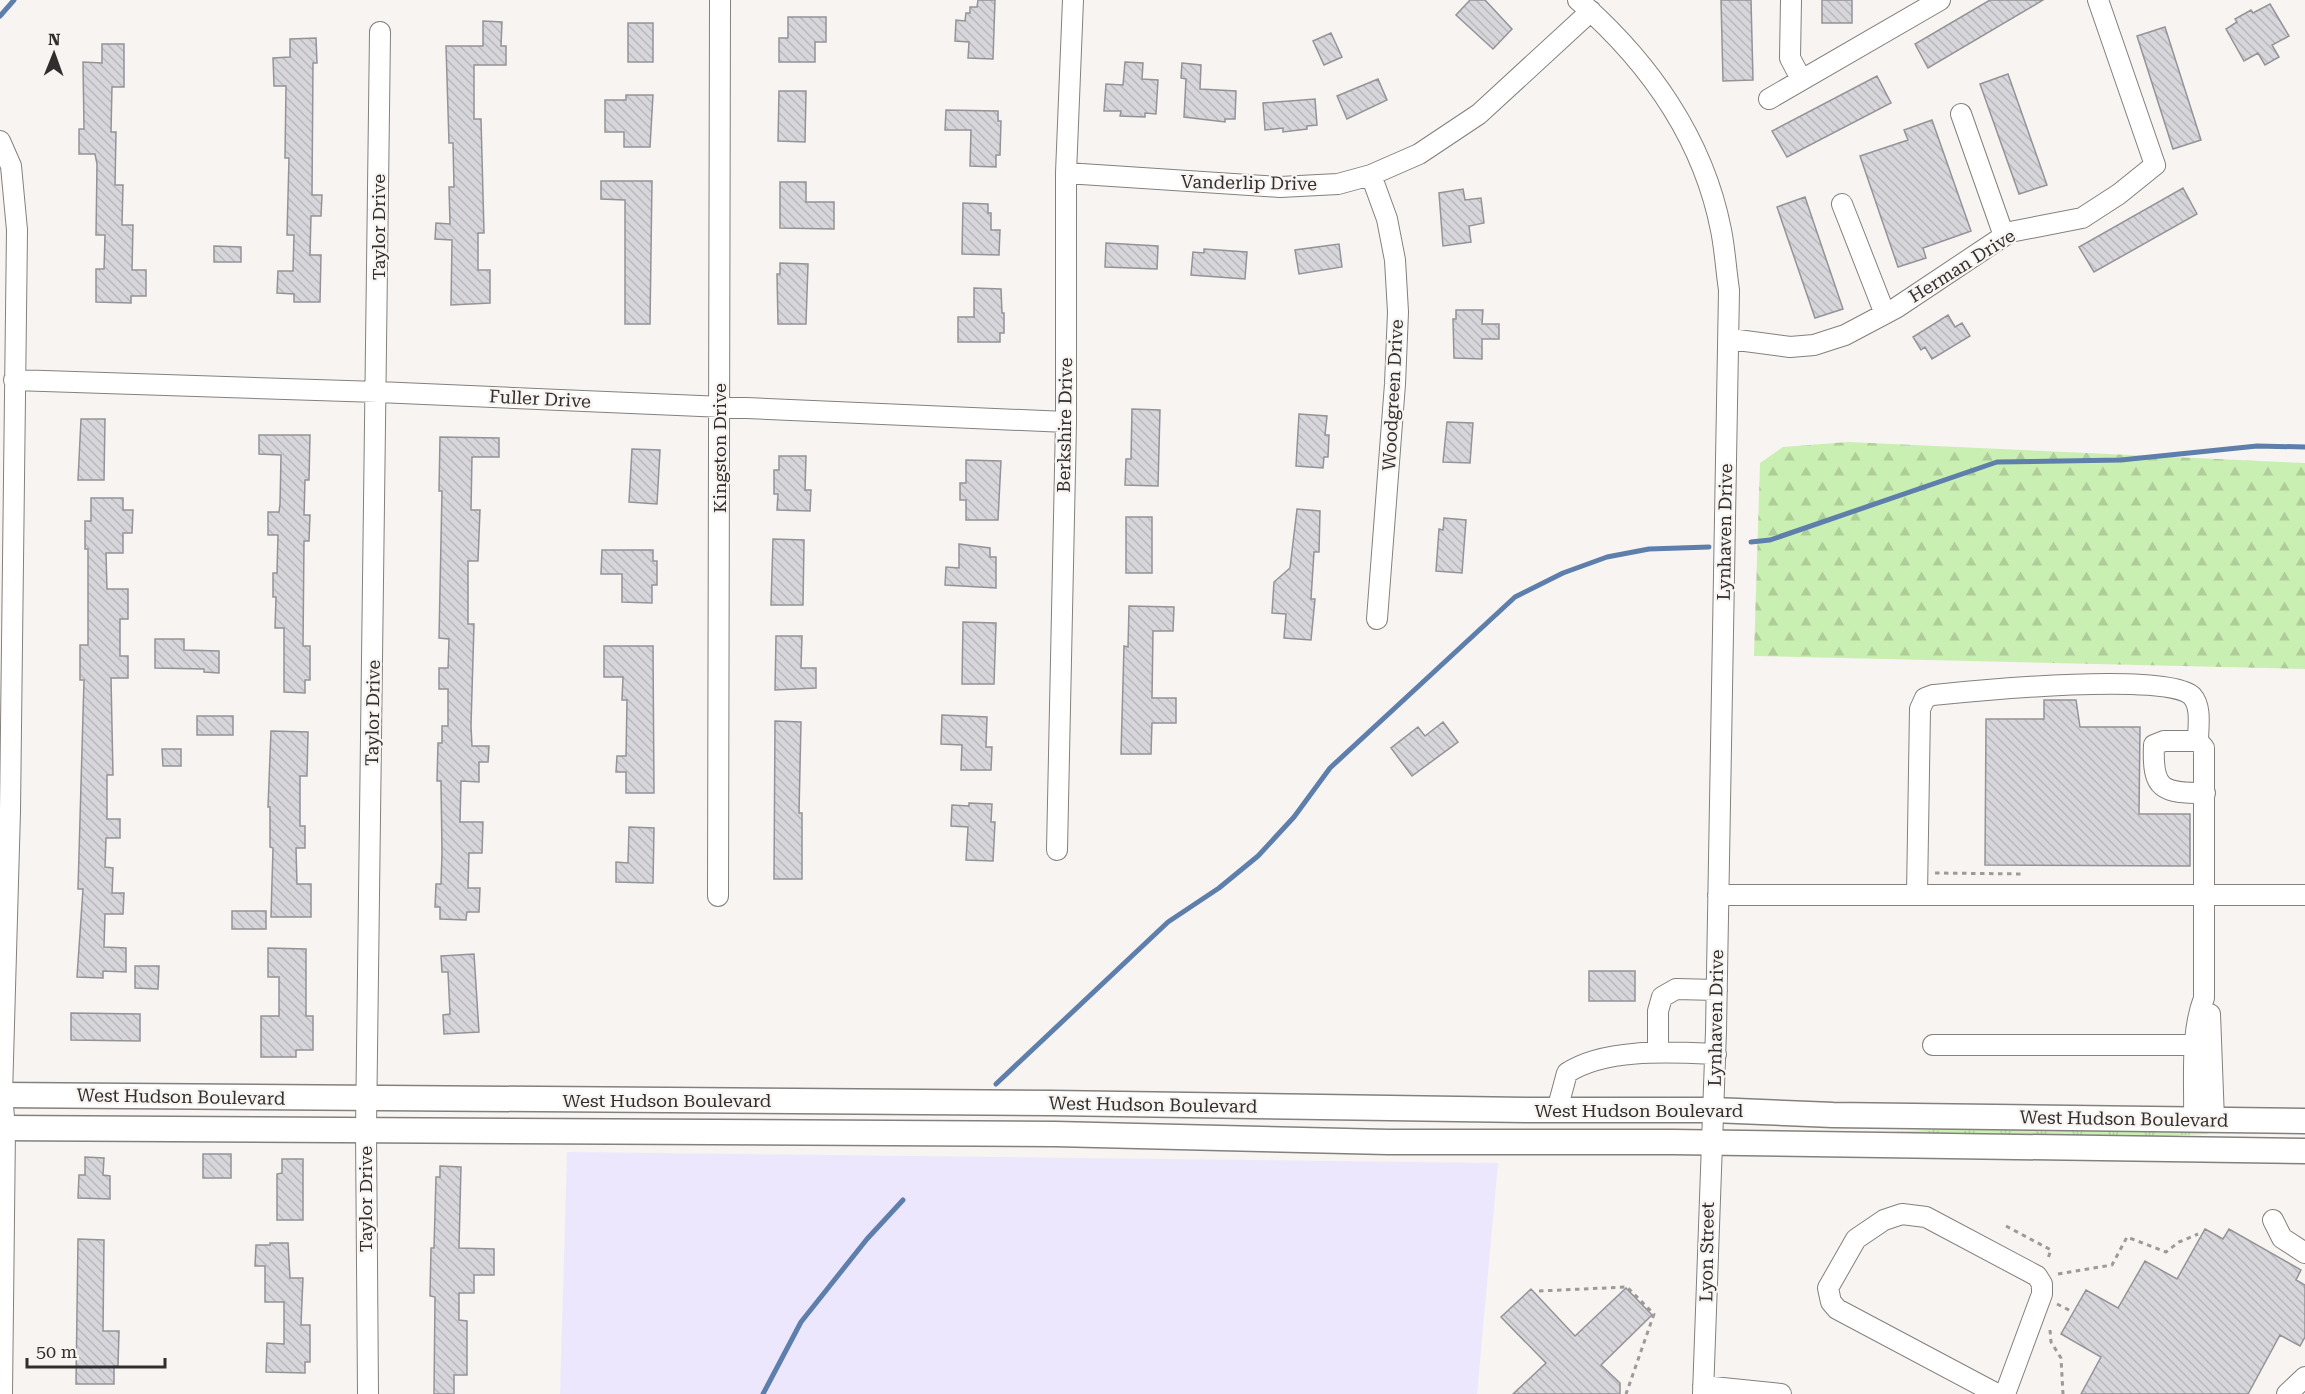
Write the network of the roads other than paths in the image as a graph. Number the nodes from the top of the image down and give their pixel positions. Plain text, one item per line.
1 (720, 0) edge
2 (1073, 0) edge
3 (1791, 0) edge
4 (1940, 0) edge
5 (2098, 0) edge
6 (1585, 6) edge
7 (380, 32) dead end
8 (1801, 79) junction
9 (1769, 99) dead end
10 (1961, 114) dead end
11 (0, 141) edge
12 (1066, 173) junction
13 (1371, 175) junction
14 (1842, 204) dead end
15 (2004, 236) junction
16 (1885, 314) junction
17 (1730, 339) junction
18 (14, 380) junction
19 (378, 392) junction
20 (720, 408) junction
21 (1066, 422) junction
22 (6, 498) edge
23 (1377, 618) dead end
24 (2198, 741) junction
25 (2205, 793) junction
26 (5, 811) edge
27 (1057, 850) dead end
28 (1718, 895) junction
29 (1917, 895) junction
30 (2204, 895) junction
31 (2305, 895) edge
32 (718, 896) dead end
33 (1717, 990) junction
34 (2204, 998) junction
35 (1933, 1045) dead end
36 (2196, 1045) junction
37 (1658, 1051) junction
38 (1716, 1054) junction
39 (1, 1095) edge
40 (366, 1099) junction
41 (1557, 1110) junction
42 (1713, 1110) junction
43 (2204, 1120) junction
44 (2305, 1121) edge
45 (2, 1128) edge
46 (366, 1130) junction
47 (1711, 1142) junction
48 (2305, 1151) edge
49 (2273, 1220) dead end
50 (2305, 1253) edge
51 (2305, 1377) edge
52 (1703, 1390) edge
53 (2, 1394) edge
54 (368, 1394) edge
55 (1781, 1394) edge
56 (1996, 1394) edge
57 (2005, 1394) edge
58 (2287, 1394) edge

1 - 20 street, Kingston Drive
2 - 12 street, Berkshire Drive
3 - 8 street
4 - 8 street
5 - 15 street, Herman Drive
6 - 13 street, Vanderlip Drive
6 - 17 street, Lynhaven Drive
7 - 19 street, Taylor Drive
8 - 9 street
10 - 15 street
11 - 18 street
12 - 13 street, Vanderlip Drive
12 - 21 street, Berkshire Drive
13 - 23 street, Woodgreen Drive
14 - 16 street
15 - 16 street, Herman Drive
16 - 17 street, Herman Drive
17 - 28 street, Lynhaven Drive
18 - 19 street, Fuller Drive
18 - 22 street
19 - 20 street, Fuller Drive
19 - 40 street, Taylor Drive
20 - 21 street, Fuller Drive
20 - 32 street, Kingston Drive
21 - 27 street, Berkshire Drive
22 - 26 street
24 - 25 street
24 - 25 street
24 - 29 street
25 - 30 street
26 - 39 street
28 - 29 street
28 - 33 street, Lynhaven Drive
29 - 30 street
30 - 31 street
30 - 34 street
33 - 37 street
33 - 38 street, Lynhaven Drive
34 - 36 street
34 - 43 street
35 - 36 street
36 - 43 street
37 - 38 street
37 - 41 street
38 - 42 street, Lynhaven Drive
39 - 40 main road, West Hudson Boulevard
39 - 45 street
40 - 41 main road, West Hudson Boulevard
40 - 46 street, Taylor Drive
41 - 42 main road, West Hudson Boulevard
42 - 43 main road, West Hudson Boulevard
42 - 47 street, Lyon Street
43 - 44 main road, West Hudson Boulevard
45 - 46 main road, West Hudson Boulevard
45 - 53 street
46 - 47 main road, West Hudson Boulevard
46 - 54 street, Taylor Drive
47 - 48 main road, West Hudson Boulevard
47 - 52 street, Lyon Street
49 - 50 street
51 - 58 street
52 - 55 street
56 - 57 street

